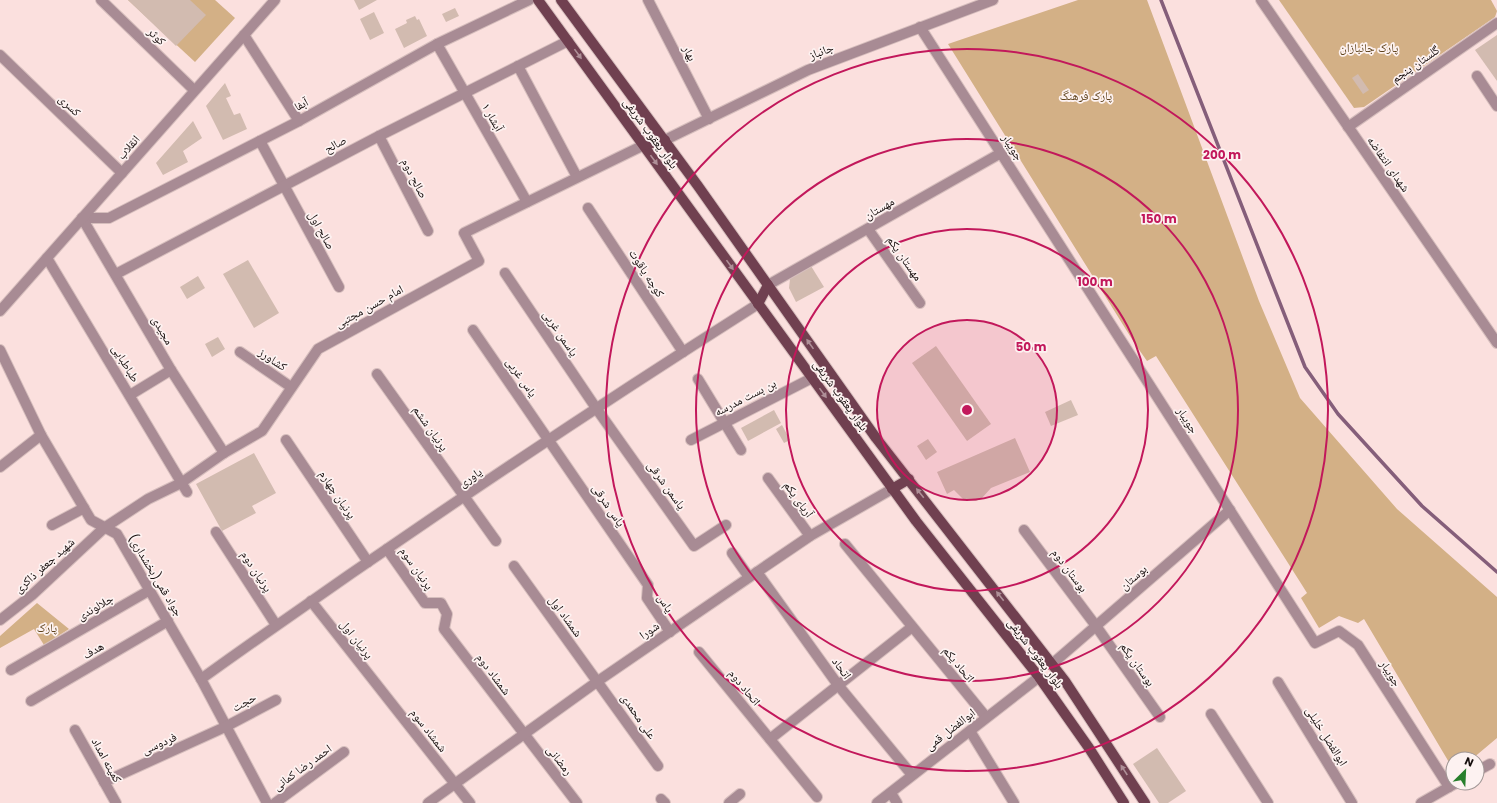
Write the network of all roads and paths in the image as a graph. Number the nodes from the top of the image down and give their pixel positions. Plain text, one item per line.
1 (101, 0) edge
2 (275, 0) edge
3 (529, 0) edge
4 (538, 0) edge
5 (561, 0) edge
6 (648, 0) edge
7 (993, 0) edge
8 (1261, 0) edge
9 (1497, 23) edge
10 (920, 27) junction
11 (244, 35) junction
12 (568, 40) junction
13 (437, 44) junction
14 (0, 56) edge
15 (518, 66) junction
16 (1477, 76) dead end
17 (194, 90) junction
18 (465, 92) junction
19 (1497, 106) edge
20 (709, 119) junction
21 (299, 120) junction
22 (1348, 126) junction
23 (379, 136) junction
24 (665, 140) junction
25 (260, 141) junction
26 (644, 145) junction
27 (1002, 153) junction
28 (122, 173) junction
29 (577, 177) junction
30 (283, 186) junction
31 (527, 202) junction
32 (588, 208) dead end
33 (82, 218) junction
34 (868, 229) junction
35 (428, 231) dead end
36 (47, 258) junction
37 (505, 273) dead end
38 (116, 274) junction
39 (768, 285) junction
40 (339, 287) dead end
41 (920, 303) dead end
42 (758, 304) junction
43 (0, 311) edge
44 (473, 330) dead end
45 (1497, 343) edge
46 (0, 350) edge
47 (240, 352) dead end
48 (683, 352) junction
49 (171, 370) junction
50 (377, 374) dead end
51 (812, 378) junction
52 (698, 379) dead end
53 (292, 387) junction
54 (130, 395) junction
55 (596, 408) junction
56 (724, 422) junction
57 (41, 435) junction
58 (549, 439) junction
59 (286, 440) dead end
60 (691, 440) dead end
61 (740, 450) dead end
62 (224, 453) junction
63 (0, 467) edge
64 (768, 478) dead end
65 (909, 479) junction
66 (181, 483) junction
67 (892, 489) junction
68 (186, 492) dead end
69 (464, 496) junction
70 (84, 508) junction
71 (1230, 510) junction
72 (52, 525) dead end
73 (726, 525) dead end
74 (104, 528) junction
75 (1024, 530) dead end
76 (216, 532) dead end
77 (810, 536) junction
78 (496, 541) dead end
79 (845, 544) dead end
80 (387, 549) junction
81 (732, 554) dead end
82 (368, 562) junction
83 (514, 566) dead end
84 (753, 574) junction
85 (648, 585) joint
86 (150, 590) junction
87 (311, 601) junction
88 (0, 620) edge
89 (168, 621) junction
90 (276, 625) junction
91 (1096, 626) junction
92 (912, 628) junction
93 (444, 629) joint
94 (670, 632) junction
95 (699, 652) dead end
96 (1052, 664) junction
97 (11, 670) dead end
98 (1039, 677) junction
99 (201, 679) junction
100 (598, 681) junction
101 (1278, 682) dead end
102 (838, 685) junction
103 (382, 692) joint
104 (276, 700) dead end
105 (31, 701) dead end
106 (1211, 714) dead end
107 (986, 717) junction
108 (1160, 717) dead end
109 (226, 727) junction
110 (75, 730) dead end
111 (970, 731) junction
112 (523, 734) junction
113 (770, 739) junction
114 (344, 752) dead end
115 (1490, 764) dead end
116 (658, 766) dead end
117 (1485, 767) edge
118 (912, 775) junction
119 (1445, 775) edge
120 (104, 782) junction
121 (454, 784) junction
122 (1445, 789) edge
123 (891, 793) junction
124 (740, 794) dead end
125 (817, 797) dead end
126 (116, 803) edge
127 (267, 803) edge
128 (275, 803) edge
129 (428, 803) edge
130 (470, 803) edge
131 (577, 803) edge
132 (729, 803) edge
133 (877, 803) edge
134 (897, 803) edge
135 (1014, 803) edge
136 (1124, 803) edge
137 (1145, 803) edge
138 (1268, 803) edge
139 (1352, 803) edge
140 (1420, 803) edge

1 - 17 street, کوثر
2 - 11 street, انقلاب
3 - 13 street, آبفا
4 - 12 main road, بلوار یعقوب شریفی
5 - 24 main road, بلوار یعقوب شریفی
6 - 20 street, بهار
7 - 10 street, جانباز
8 - 22 street, شهدای انتفاضه
9 - 22 street, گلستان پنجم
10 - 20 street, جانباز
10 - 27 street, جویبار
11 - 17 street, انقلاب
11 - 21 street
12 - 15 street, صالح
12 -> 26 main road, بلوار یعقوب شریفی
13 - 18 street, آبشار ۱
13 - 21 street, آبفا
14 - 28 street, کسری
15 - 18 street, صالح
15 - 29 street
16 - 19 street
17 - 28 street, انقلاب
18 - 23 street, صالح
18 - 31 street, آبشار ۱
20 - 24 street, جانباز
21 - 25 street, آبفا
22 - 45 street, شهدای انتفاضه
23 - 30 street, صالح
23 - 35 street, صالح دوم
24 - 26 main road
24 - 39 main road, بلوار یعقوب شریفی
25 - 30 street, صالح اول
25 - 33 street, آبفا
26 - 29 street, امام حسن مجتبی
26 -> 42 main road, بلوار یعقوب شریفی
27 - 34 street, مهستان
27 - 71 street, جویبار
28 - 33 street, انقلاب
29 - 31 street, امام حسن مجتبی
30 - 38 street, صالح
30 - 40 street, صالح اول
31 - 53 street, امام حسن مجتبی
32 - 48 street, کوچه یاقوت
33 - 36 street, انقلاب
33 - 38 street, مجیدی
34 - 39 street, مهستان
34 - 41 street, مهستان یکم
36 - 43 street, انقلاب
36 - 54 street, طباطبایی
37 - 55 street, یاسمن غربی
38 - 49 street, مجیدی
39 - 42 main road
65 -> 39 main road, بلوار یعقوب شریفی
42 - 48 street, یاوری
42 - 51 main road, بلوار یعقوب شریفی
44 - 58 street, یاس غربی
46 - 57 street, جواد قمی(بخشداری)
47 - 53 street, کشاورز
48 - 55 street, یاوری
49 - 54 street
49 - 62 street, مجیدی
50 - 69 street, پرنیان ششم
51 - 56 street, بن بست مدرسه
51 -> 67 main road, بلوار یعقوب شریفی
52 - 56 street
53 - 62 street, امام حسن مجتبی
54 - 66 street, طباطبایی
55 - 58 street, یاوری
55 - 73 street, یاسمن شرقی
56 - 60 street, بن بست مدرسه
56 - 61 street
57 - 63 street
57 - 70 street, جواد قمی(بخشداری)
58 - 69 street, یاوری
58 - 85 street, یاس شرقی
59 - 82 street, پرنیان چهارم
62 - 66 street, امام حسن مجتبی
64 - 77 street, آریای یکم
65 - 67 main road
96 -> 65 main road, بلوار یعقوب شریفی
66 - 68 street, طباطبایی
66 - 74 street, امام حسن مجتبی
67 - 77 street, شورا
67 - 98 main road, بلوار یعقوب شریفی
69 - 78 street, پرنیان ششم
69 - 80 street, یاوری
70 - 72 street
70 - 74 street, جواد قمی(بخشداری)
71 - 91 street, بوستان
71 - 119 street, جویبار
74 - 86 street, جواد قمی(بخشداری)
74 - 88 street, شهید جعفر ذاکری
75 - 91 street, بوستان دوم
76 - 90 street, پرنیان دوم
77 - 84 street, شورا
79 - 92 street, اتحاد یکم
80 - 82 street, یاوری
80 - 93 street, پرنیان سوم
81 - 84 street, اتحاد
82 - 87 street, یاوری
83 - 100 street, شمشاد اول
84 - 94 street, شورا
84 - 102 street, اتحاد
85 - 94 street, یاس
86 - 89 street, جواد قمی(بخشداری)
86 - 97 street, جلالوندی
87 - 90 street, یاوری
87 - 103 street, پرنیان اول
89 - 99 street, جواد قمی(بخشداری)
89 - 105 street, هدف
90 - 99 street, یاوری
91 - 96 street, بوستان
91 - 108 street, بوستان یکم
92 - 102 street
92 - 107 street, اتحاد یکم
93 - 112 street, شمشاد دوم
94 - 100 street, شورا
95 - 113 street, اتحاد دوم
137 -> 96 main road, بلوار یعقوب شریفی
98 - 107 street, ابوالفضل قمی
98 - 136 main road, بلوار یعقوب شریفی
99 - 109 street, جواد قمی(بخشداری)
100 - 112 street, شورا
100 - 116 street, علی محمدی
101 - 139 street, ابوالفضل خلیلی
102 - 113 street
102 - 118 street, اتحاد
103 - 121 street, شمشاد سوم
104 - 109 street, حجت
106 - 138 street
107 - 111 street, ابوالفضل قمی
109 - 120 street, فردوسی
109 - 127 street, جواد قمی(بخشداری)
110 - 120 street, کمیته امداد
111 - 118 street, ابوالفضل قمی
111 - 135 street
112 - 121 street, شورا
112 - 131 street, رمضانی
113 - 125 street, اتحاد دوم
114 - 128 street, احمد رضا کمانی
115 - 117 street
118 - 123 street, ابوالفضل قمی
120 - 126 street, کمیته امداد
121 - 129 street, شورا
121 - 130 street, شمشاد سوم
122 - 140 street
123 - 133 street, ابوالفضل قمی
123 - 134 street
124 - 132 street

